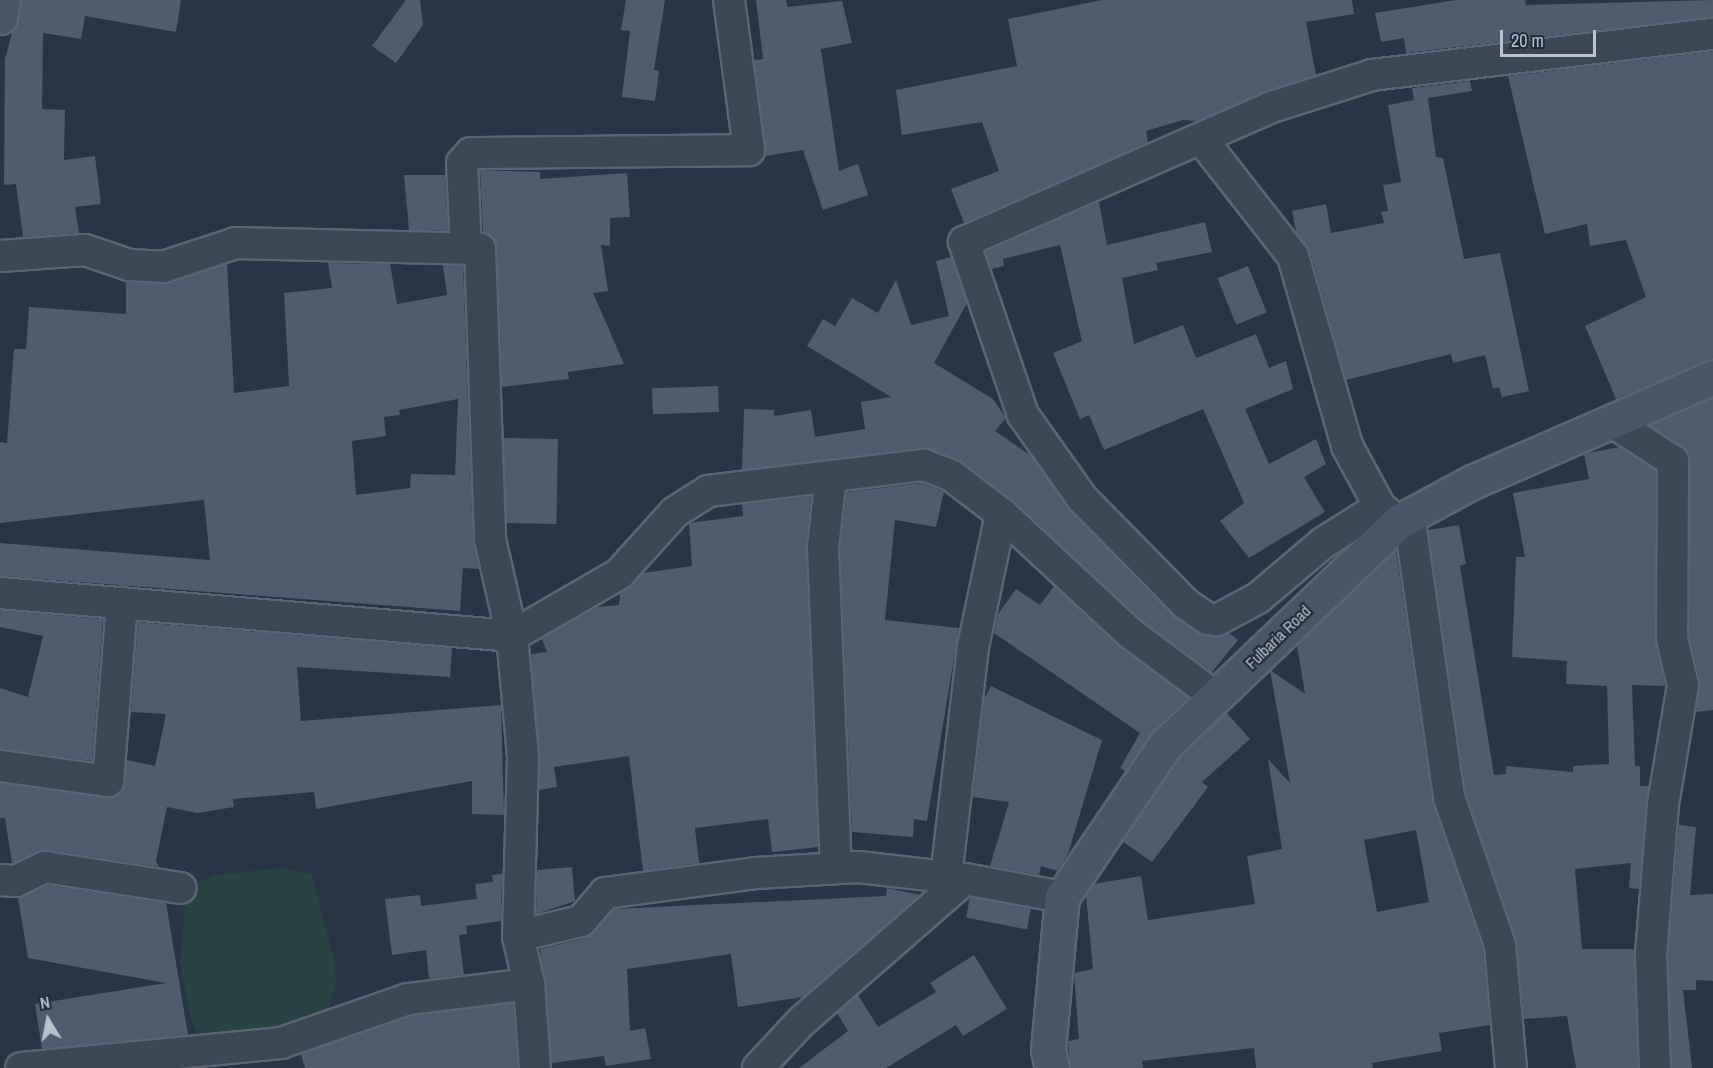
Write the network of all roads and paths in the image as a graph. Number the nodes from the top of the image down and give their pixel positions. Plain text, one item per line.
1 (3, 0) edge
2 (729, 0) edge
3 (0, 17) edge
4 (1713, 34) edge
5 (1203, 141) junction
6 (466, 248) junction
7 (0, 256) edge
8 (1713, 377) edge
9 (1614, 423) junction
10 (831, 476) junction
11 (1001, 514) junction
12 (1396, 515) junction
13 (0, 593) edge
14 (122, 603) junction
15 (512, 636) junction
16 (1216, 697) junction
17 (0, 766) edge
18 (836, 868) junction
19 (955, 878) junction
20 (0, 880) edge
21 (180, 888) dead end
22 (1062, 897) junction
23 (518, 936) junction
24 (529, 984) junction
25 (286, 1056) edge
26 (21, 1068) edge
27 (535, 1068) edge
28 (758, 1068) edge
29 (1052, 1068) edge
30 (1511, 1068) edge
31 (1655, 1068) edge

1 - 3 main road
2 - 6 street
4 - 5 street
5 - 12 street
5 - 12 street
6 - 7 street
6 - 15 street
8 - 9 main road, Fulbaria Road
9 - 12 main road, Fulbaria Road
9 - 31 street
10 - 11 street
10 - 15 street
10 - 18 street
11 - 16 street
11 - 19 street
12 - 16 main road, Fulbaria Road
12 - 30 street
13 - 14 street
14 - 15 street
14 - 17 street
15 - 23 street
16 - 22 main road, Fulbaria Road
18 - 19 street
18 - 23 street
19 - 22 street
19 - 28 street
20 - 21 street
22 - 29 main road, Fulbaria Road
23 - 24 street
24 - 25 street
24 - 27 street
25 - 26 street

